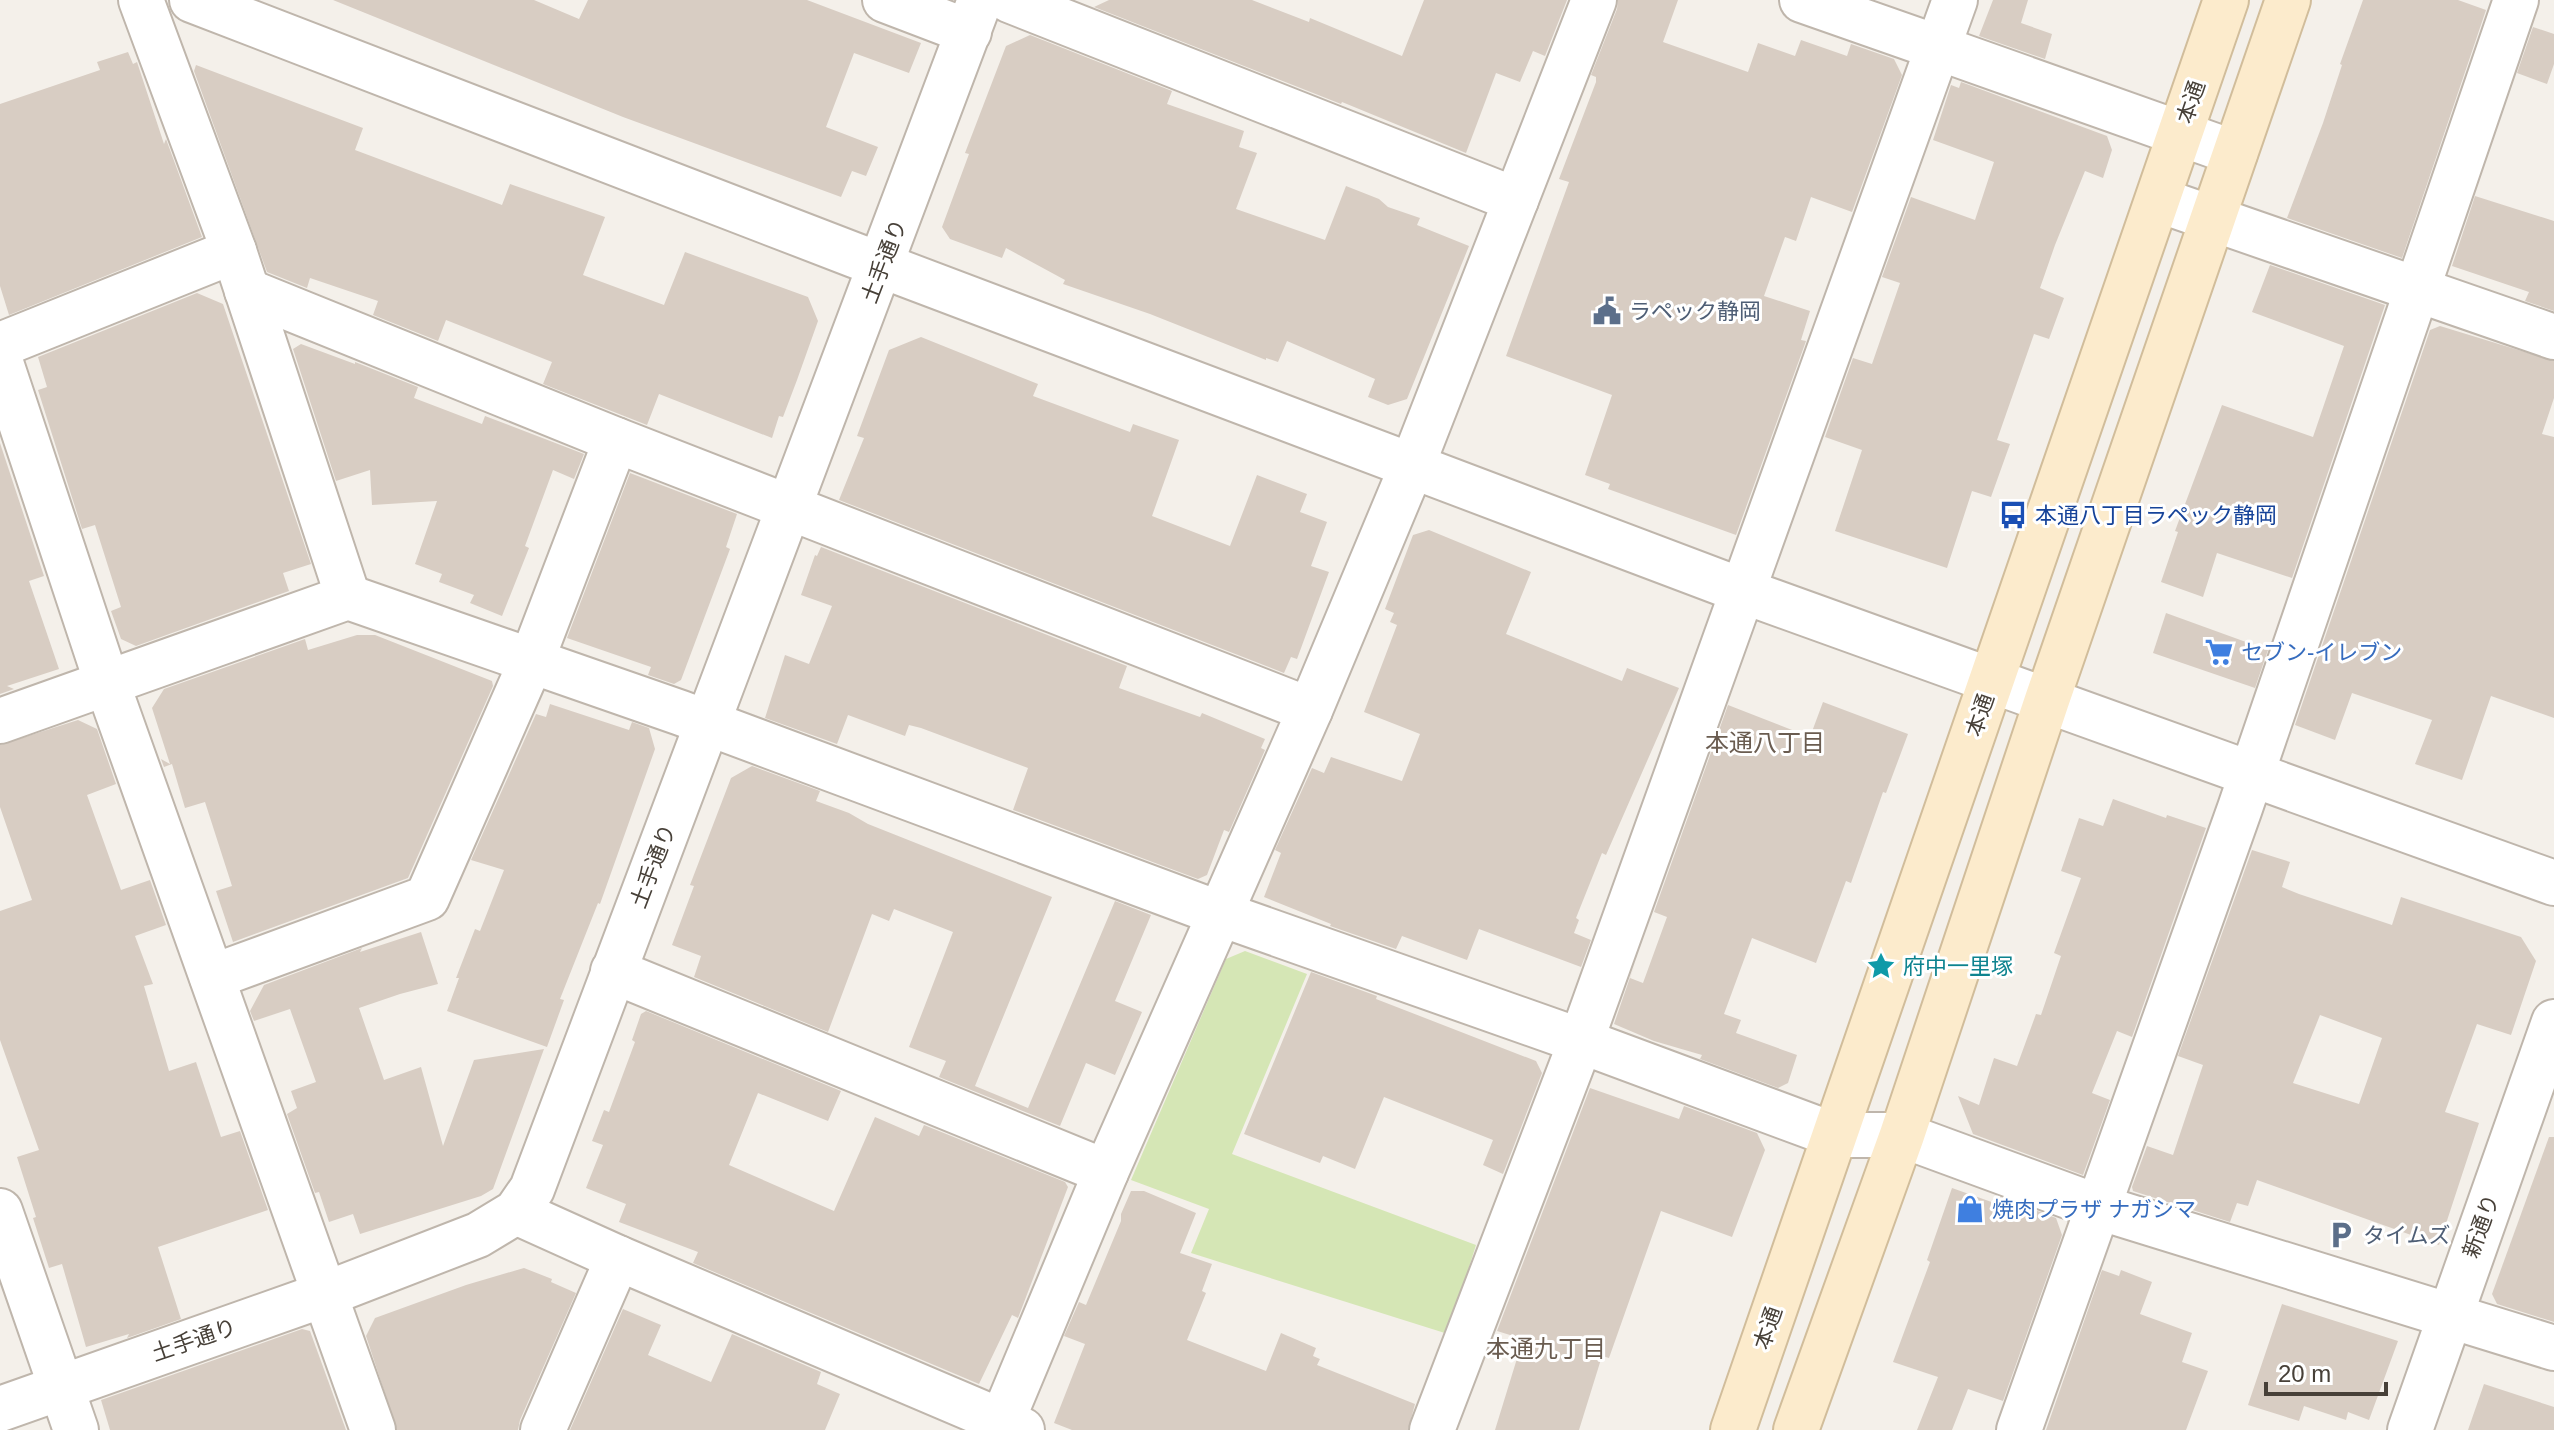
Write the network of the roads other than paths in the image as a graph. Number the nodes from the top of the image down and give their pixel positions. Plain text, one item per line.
1 (141, 0) edge
2 (192, 0) edge
3 (885, 0) edge
4 (1009, 0) edge
5 (1594, 0) edge
6 (1802, 0) edge
7 (1955, 0) edge
8 (2226, 0) edge
9 (2288, 0) edge
10 (2516, 0) edge
11 (974, 16) edge
12 (1939, 48) junction
13 (2180, 133) junction
14 (2235, 153) junction
15 (1516, 200) junction
16 (2159, 200) junction
17 (2213, 218) junction
18 (882, 266) junction
19 (241, 271) junction
20 (2418, 289) junction
21 (2554, 337) edge
22 (0, 345) edge
23 (0, 360) edge
24 (616, 440) junction
25 (1412, 466) junction
26 (790, 507) junction
27 (1743, 591) junction
28 (348, 597) junction
29 (531, 662) junction
30 (1992, 680) junction
31 (107, 683) junction
32 (2047, 700) junction
33 (1310, 710) junction
34 (0, 721) edge
35 (708, 723) junction
36 (2252, 774) junction
37 (2554, 883) edge
38 (1218, 913) junction
39 (613, 971) junction
40 (212, 977) junction
41 (2554, 1022) edge
42 (1581, 1041) junction
43 (1834, 1135) junction
44 (1902, 1135) junction
45 (1106, 1172) junction
46 (2098, 1207) junction
47 (0, 1211) edge
48 (516, 1212) junction
49 (618, 1258) junction
50 (323, 1295) junction
51 (2449, 1315) junction
52 (2554, 1348) edge
53 (61, 1387) junction
54 (0, 1409) edge
55 (1012, 1426) edge
56 (76, 1430) edge
57 (373, 1430) edge
58 (543, 1430) edge
59 (1432, 1430) edge
60 (1733, 1430) edge
61 (1796, 1430) edge
62 (2019, 1430) edge
63 (2410, 1430) edge

1 - 19 street
2 - 18 street
3 - 11 street
4 - 15 street
5 - 15 street
6 - 12 street
7 - 12 street
8 - 13 main road, 本通
9 - 14 main road
10 - 20 street
11 - 18 street, 土手通り
12 - 13 street
12 - 27 street
13 - 14 street
13 - 16 main road, 本通
14 - 17 main road
15 - 25 street
16 - 17 street
16 - 30 main road, 本通
17 - 20 street
17 - 32 main road
18 - 25 street
18 - 26 street, 土手通り
19 - 22 street
19 - 24 street
19 - 28 street
20 - 21 street
20 - 36 street
23 - 31 street
24 - 26 street
24 - 29 street
25 - 27 street
25 - 33 street
26 - 33 street
26 - 35 street, 土手通り
27 - 30 street
27 - 42 street
28 - 29 street
28 - 31 street
29 - 35 street
29 - 40 street
30 - 32 street
30 - 43 main road, 本通
31 - 34 street
31 - 40 street
32 - 36 street
32 - 44 main road
33 - 38 street
35 - 38 street
35 - 39 street, 土手通り
36 - 37 street
36 - 46 street
38 - 42 street
38 - 45 street
39 - 45 street
39 - 48 street, 土手通り
40 - 50 street
41 - 51 street, 新通り
42 - 43 street
42 - 59 street
43 - 44 street
43 - 60 main road, 本通
44 - 46 street
44 - 61 main road
45 - 55 street
46 - 51 street
46 - 62 street
47 - 53 street
48 - 49 street
48 - 50 street, 土手通り
49 - 55 street
49 - 58 street
50 - 53 street, 土手通り
50 - 57 street
51 - 52 street
51 - 63 street, 新通り
53 - 54 street, 土手通り
53 - 56 street

